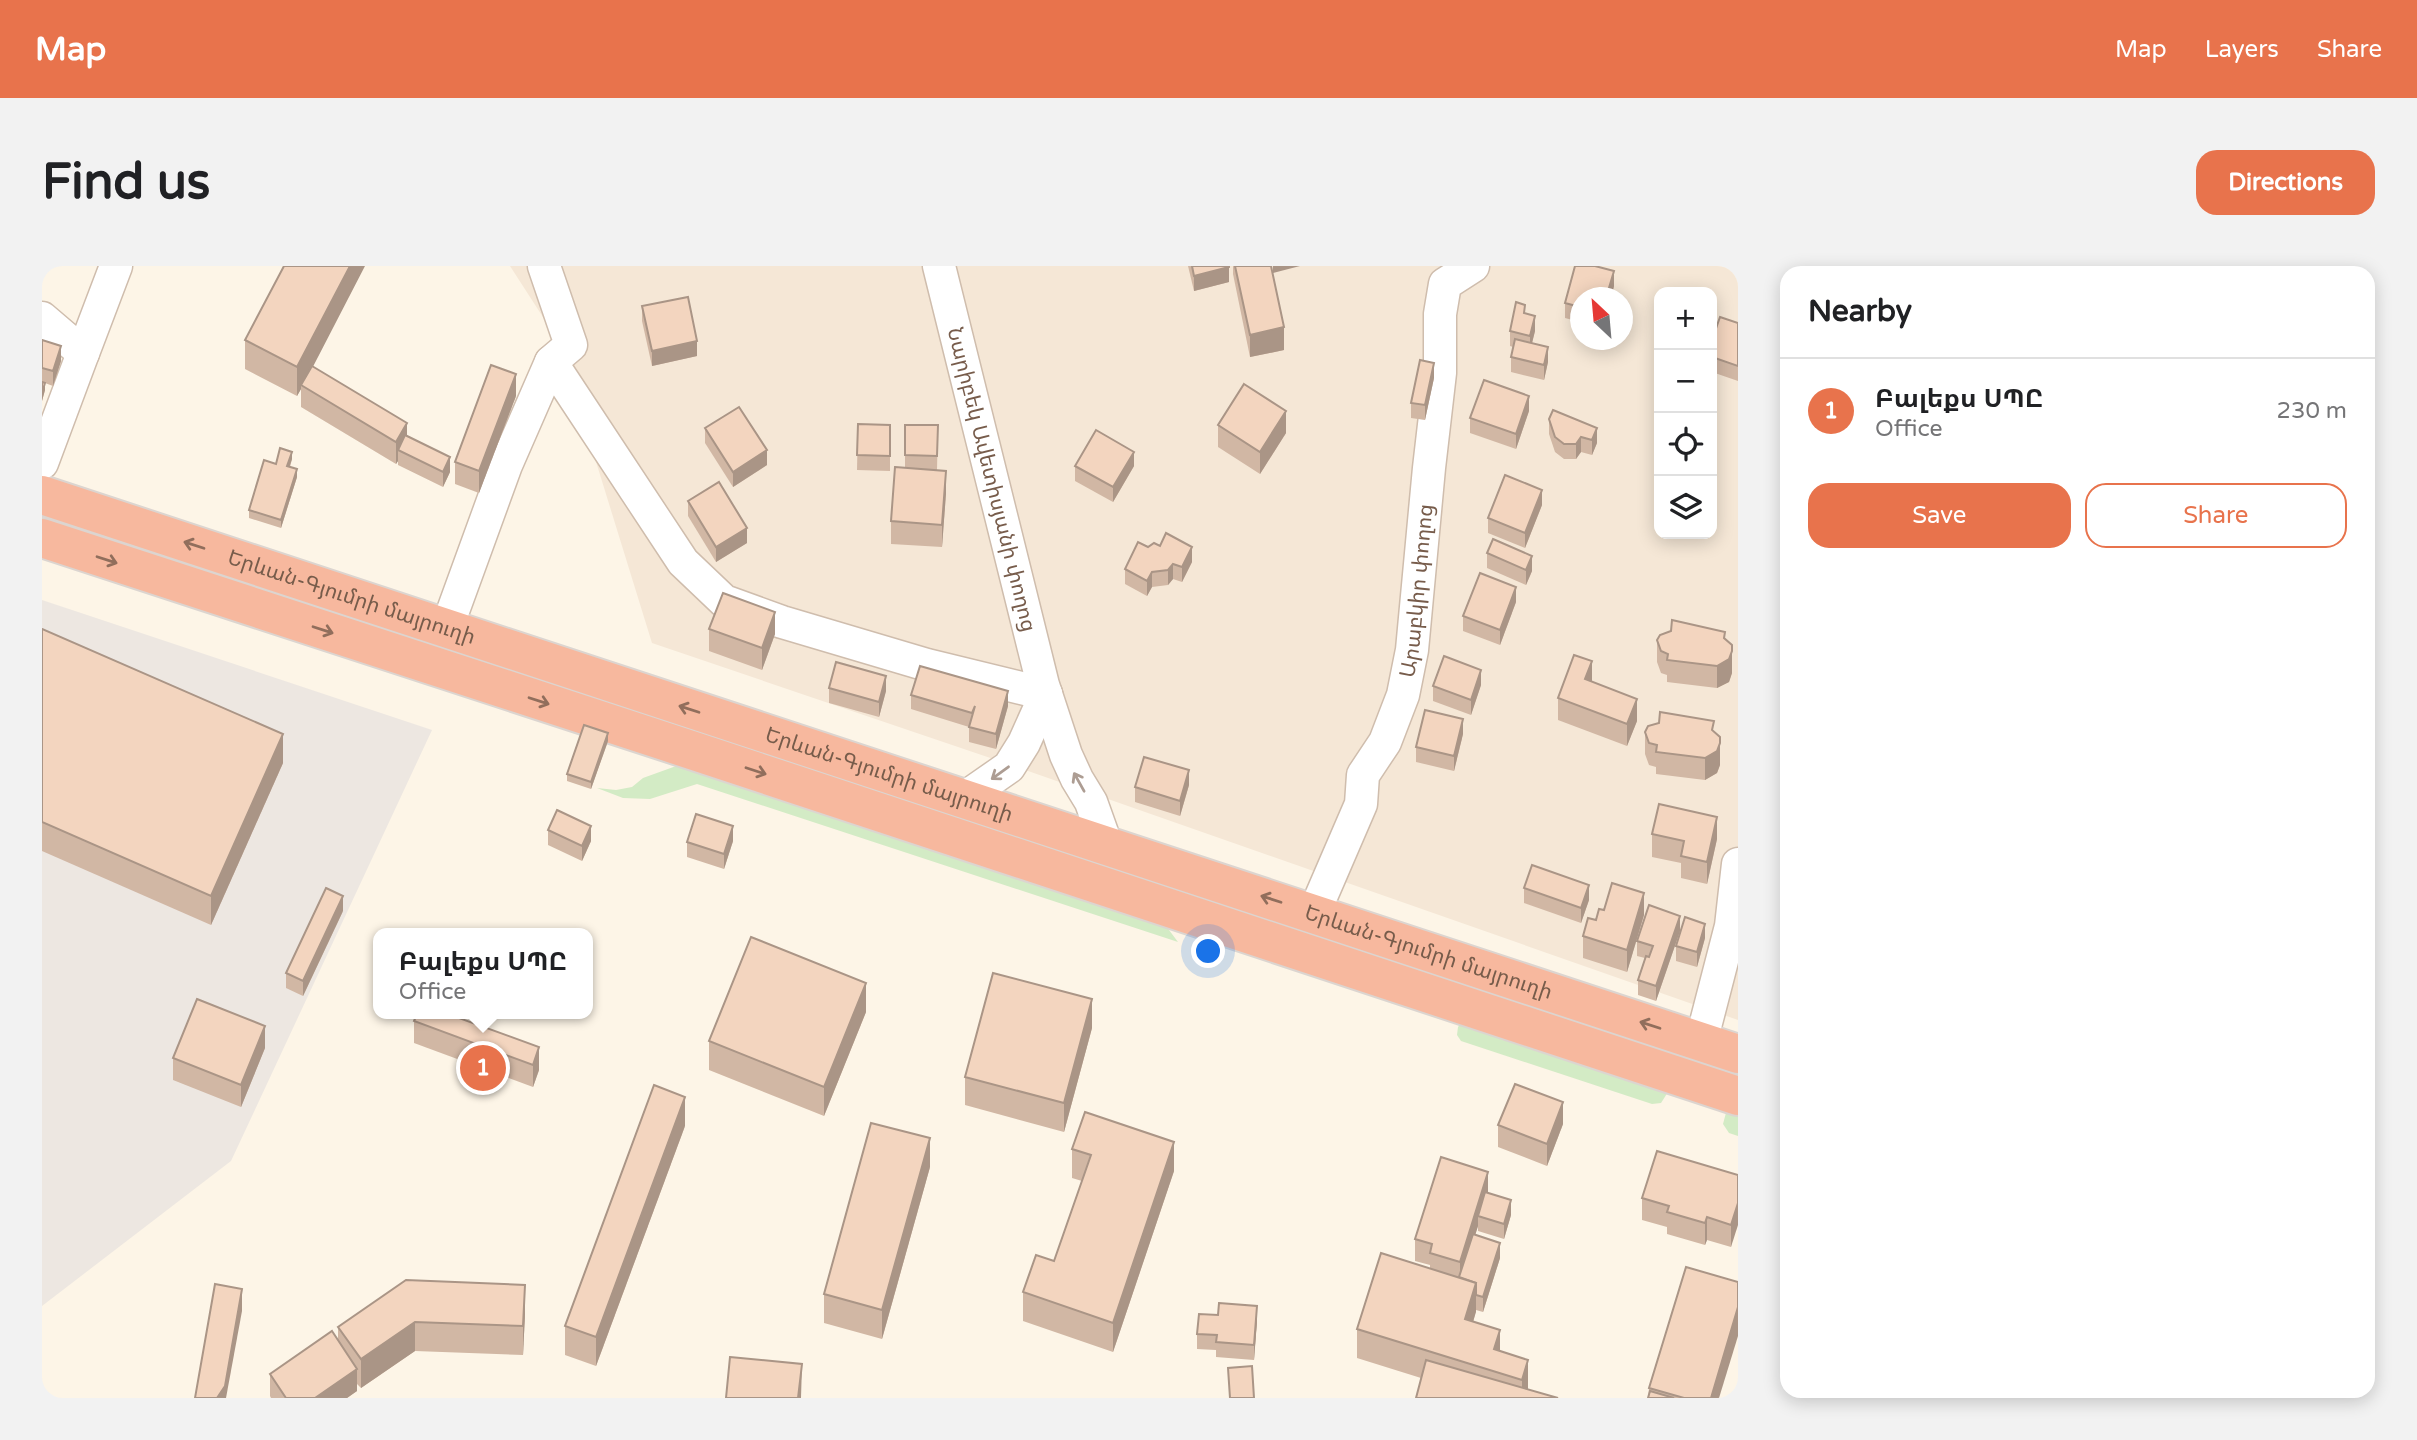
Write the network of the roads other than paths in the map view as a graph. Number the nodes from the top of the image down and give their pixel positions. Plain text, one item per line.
1 (116, 266) edge
2 (544, 266) edge
3 (939, 266) edge
4 (1473, 266) edge
5 (42, 318) edge
6 (83, 353) junction
7 (551, 362) junction
8 (42, 463) edge
9 (42, 495) edge
10 (42, 538) edge
11 (446, 630) junction
12 (1046, 694) junction
13 (963, 799) junction
14 (1106, 844) junction
15 (1738, 864) edge
16 (1314, 914) junction
17 (1701, 1042) junction
18 (1738, 1054) edge
19 (1738, 1096) edge

1 - 6 street
2 - 7 street
3 - 12 street, Նարիբեկ Ավետիսյանի փողոց
4 - 16 street, Արաբկիր փողոց
5 - 6 street
6 - 8 street
7 - 11 street
7 - 12 street
11 -> 9 highway, Երևան-Գյումրի մայրուղի
10 -> 19 highway, Երևան-Գյումրի մայրուղի
13 -> 11 highway, Երևան-Գյումրի մայրուղի
12 -> 13 street
14 -> 12 street, Նարիբեկ Ավետիսյանի փողոց
13 - 14 highway, Երևան-Գյումրի մայրուղի
16 -> 14 highway, Երևան-Գյումրի մայրուղի
15 - 17 street
17 -> 16 highway, Երևան-Գյումրի մայրուղի
17 - 18 highway, Երևան-Գյումրի մայրուղի

